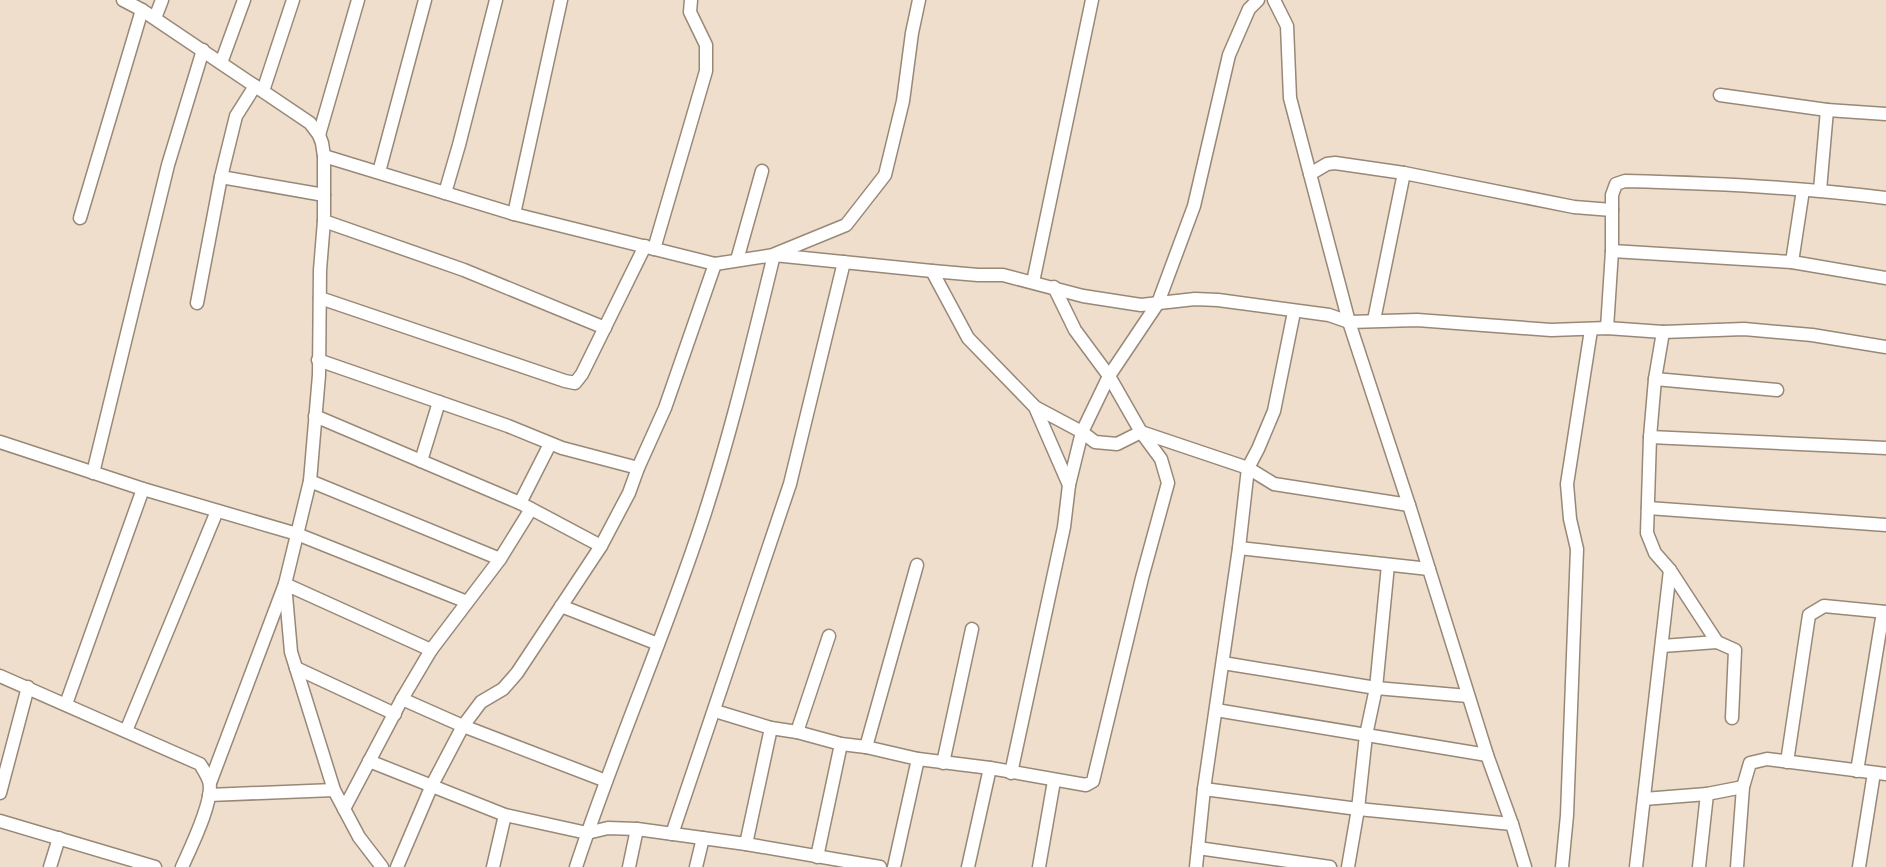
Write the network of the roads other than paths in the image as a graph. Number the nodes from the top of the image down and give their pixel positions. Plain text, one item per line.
1 (123, 0) edge
2 (162, 0) edge
3 (244, 0) edge
4 (293, 0) edge
5 (358, 0) edge
6 (425, 0) edge
7 (496, 0) edge
8 (561, 0) edge
9 (691, 0) edge
10 (920, 0) edge
11 (1092, 0) edge
12 (1258, 0) edge
13 (1274, 0) edge
14 (142, 10) junction
15 (155, 18) junction
16 (202, 51) junction
17 (221, 63) junction
18 (259, 89) junction
19 (1720, 95) dead end
20 (1827, 110) junction
21 (1886, 114) edge
22 (320, 135) junction
23 (324, 156) junction
24 (762, 171) dead end
25 (379, 172) junction
26 (1404, 173) junction
27 (1310, 174) junction
28 (220, 177) junction
29 (1803, 190) junction
30 (1820, 190) junction
31 (445, 193) junction
32 (324, 195) junction
33 (1886, 198) edge
34 (1612, 210) junction
35 (514, 214) junction
36 (80, 218) dead end
37 (324, 221) junction
38 (650, 248) junction
39 (1612, 251) junction
40 (774, 255) junction
41 (737, 260) junction
42 (844, 262) junction
43 (1792, 262) junction
44 (715, 264) junction
45 (932, 272) junction
46 (1886, 278) edge
47 (1033, 282) junction
48 (1054, 287) junction
49 (320, 298) junction
50 (197, 303) dead end
51 (1158, 303) junction
52 (1294, 312) junction
53 (1374, 320) junction
54 (1348, 322) junction
55 (605, 328) junction
56 (1607, 328) junction
57 (1591, 330) junction
58 (1663, 332) junction
59 (1886, 347) edge
60 (318, 360) junction
61 (1109, 376) junction
62 (1655, 379) junction
63 (1777, 390) dead end
64 (439, 402) junction
65 (1035, 407) junction
66 (315, 416) junction
67 (1082, 432) junction
68 (1141, 432) junction
69 (1650, 437) junction
70 (0, 442) edge
71 (550, 444) junction
72 (1886, 448) edge
73 (421, 461) junction
74 (638, 468) junction
75 (1248, 468) junction
76 (93, 473) junction
77 (310, 481) junction
78 (1069, 485) junction
79 (143, 489) junction
80 (1409, 505) junction
81 (525, 506) junction
82 (1648, 508) junction
83 (217, 511) junction
84 (1886, 525) edge
85 (297, 534) junction
86 (601, 546) junction
87 (1239, 548) junction
88 (500, 559) junction
89 (917, 565) dead end
90 (1388, 565) junction
91 (1429, 569) junction
92 (1670, 570) junction
93 (285, 584) junction
94 (467, 602) junction
95 (561, 606) junction
96 (1884, 612) edge
97 (972, 629) dead end
98 (828, 636) dead end
99 (1717, 642) junction
100 (658, 644) junction
101 (1662, 646) junction
102 (431, 650) junction
103 (1223, 663) junction
104 (296, 668) junction
105 (0, 676) edge
106 (28, 687) junction
107 (1376, 688) junction
108 (1468, 696) junction
109 (402, 699) junction
110 (66, 704) junction
111 (1216, 710) junction
112 (715, 711) junction
113 (395, 714) junction
114 (1732, 718) dead end
115 (464, 726) junction
116 (771, 728) junction
117 (126, 731) junction
118 (797, 732) junction
119 (1366, 735) junction
120 (841, 744) junction
121 (866, 747) junction
122 (1487, 755) junction
123 (918, 759) junction
124 (369, 761) junction
125 (1787, 762) junction
126 (943, 763) junction
127 (990, 768) junction
128 (1857, 771) junction
129 (1011, 773) junction
130 (1880, 773) edge
131 (606, 781) junction
132 (1054, 781) junction
133 (432, 785) junction
134 (1743, 787) junction
135 (209, 789) junction
136 (1204, 789) junction
137 (334, 790) junction
138 (0, 793) edge
139 (1707, 794) junction
140 (1644, 800) junction
141 (344, 808) junction
142 (1358, 809) junction
143 (505, 815) junction
144 (0, 821) edge
145 (1512, 824) junction
146 (637, 830) junction
147 (587, 833) junction
148 (672, 834) junction
149 (59, 838) junction
150 (702, 838) junction
151 (746, 844) junction
152 (1198, 848) junction
153 (817, 857) junction
154 (836, 864) edge
155 (51, 867) edge
156 (155, 867) edge
157 (182, 867) edge
158 (382, 867) edge
159 (397, 867) edge
160 (493, 867) edge
161 (576, 867) edge
162 (629, 867) edge
163 (696, 867) edge
164 (880, 867) edge
165 (894, 867) edge
166 (968, 867) edge
167 (1040, 867) edge
168 (1196, 867) edge
169 (1330, 867) edge
170 (1348, 867) edge
171 (1525, 867) edge
172 (1562, 867) edge
173 (1636, 867) edge
174 (1699, 867) edge
175 (1737, 867) edge
176 (1860, 867) edge

1 - 14 street
2 - 15 street
3 - 17 street
4 - 18 street
5 - 22 street
6 - 25 street
7 - 31 street
8 - 35 street
9 - 38 street
10 - 40 street
11 - 47 street
12 - 51 street
13 - 27 street
14 - 15 street
14 - 36 street
15 - 16 street
16 - 17 street
16 - 76 street
17 - 18 street
18 - 22 street
18 - 28 street
19 - 20 street
20 - 21 street
20 - 30 street
22 - 23 street
23 - 25 street
23 - 32 street
24 - 41 street
25 - 31 street
26 - 27 street
26 - 34 street
26 - 53 street
27 - 54 street
28 - 32 street
28 - 50 street
29 - 30 street
29 - 34 street
29 - 43 street
30 - 33 street
31 - 35 street
32 - 37 street
34 - 39 street
35 - 38 street
37 - 49 street
37 - 55 street
38 - 44 street
38 - 55 street
39 - 43 street
39 - 56 street
40 - 41 street
40 - 42 street
40 - 100 street
41 - 44 street
42 - 45 street
42 - 112 street
43 - 46 street
44 - 74 street
45 - 47 street
45 - 65 street
47 - 48 street
48 - 51 street
48 - 61 street
49 - 55 street
49 - 60 street
51 - 52 street
51 - 61 street
52 - 54 street
52 - 75 street
53 - 54 street
53 - 57 street
54 - 80 street
56 - 57 street
56 - 58 street
57 - 172 street
58 - 59 street
58 - 62 street
60 - 64 street
60 - 66 street
61 - 67 street
61 - 68 street
62 - 63 street
62 - 69 street
64 - 71 street
64 - 73 street
65 - 67 street
65 - 78 street
66 - 73 street
66 - 77 street
67 - 68 street
67 - 78 street
68 - 75 street
68 - 132 street
69 - 72 street
69 - 82 street
70 - 76 street
71 - 74 street
71 - 81 street
73 - 81 street
74 - 86 street
75 - 80 street
75 - 87 street
76 - 79 street
77 - 85 street
77 - 88 street
78 - 129 street
79 - 83 street
79 - 110 street
80 - 91 street
81 - 86 street
81 - 88 street
82 - 84 street
82 - 92 street
83 - 85 street
83 - 117 street
85 - 93 street
85 - 94 street
86 - 95 street
87 - 90 street
87 - 103 street
88 - 94 street
89 - 121 street
90 - 91 street
90 - 107 street
91 - 108 street
92 - 99 street
92 - 101 street
93 - 102 street
93 - 104 street
93 - 135 street
94 - 102 street
95 - 100 street
95 - 115 street
96 - 125 street
96 - 128 street
97 - 126 street
98 - 118 street
99 - 101 street
99 - 114 street
100 - 131 street
101 - 140 street
102 - 109 street
103 - 107 street
103 - 111 street
104 - 113 street
104 - 137 street
105 - 106 street
106 - 110 street
106 - 138 street
107 - 108 street
107 - 119 street
108 - 122 street
109 - 113 street
109 - 115 street
110 - 117 street
111 - 119 street
111 - 136 street
112 - 116 street
112 - 148 street
113 - 124 street
115 - 131 street
115 - 133 street
116 - 118 street
116 - 151 street
117 - 135 street
118 - 120 street
119 - 122 street
119 - 142 street
120 - 121 street
120 - 153 street
121 - 123 street
122 - 145 street
123 - 126 street
123 - 165 street
124 - 133 street
124 - 141 street
125 - 128 street
125 - 134 street
126 - 127 street
127 - 129 street
127 - 166 street
128 - 130 street
129 - 132 street
130 - 176 street
131 - 147 street
132 - 167 street
133 - 143 street
133 - 159 street
134 - 139 street
134 - 175 street
135 - 137 street
135 - 157 street
136 - 142 street
136 - 152 street
137 - 141 street
139 - 140 street
139 - 174 street
140 - 173 street
141 - 158 street
142 - 145 street
142 - 170 street
143 - 147 street
143 - 160 street
144 - 149 street
145 - 171 street
146 - 147 street
146 - 148 street
146 - 162 street
147 - 161 street
148 - 150 street
149 - 155 street
149 - 156 street
150 - 151 street
150 - 163 street
151 - 153 street
152 - 168 street
152 - 169 street
153 - 154 street
154 - 164 street

